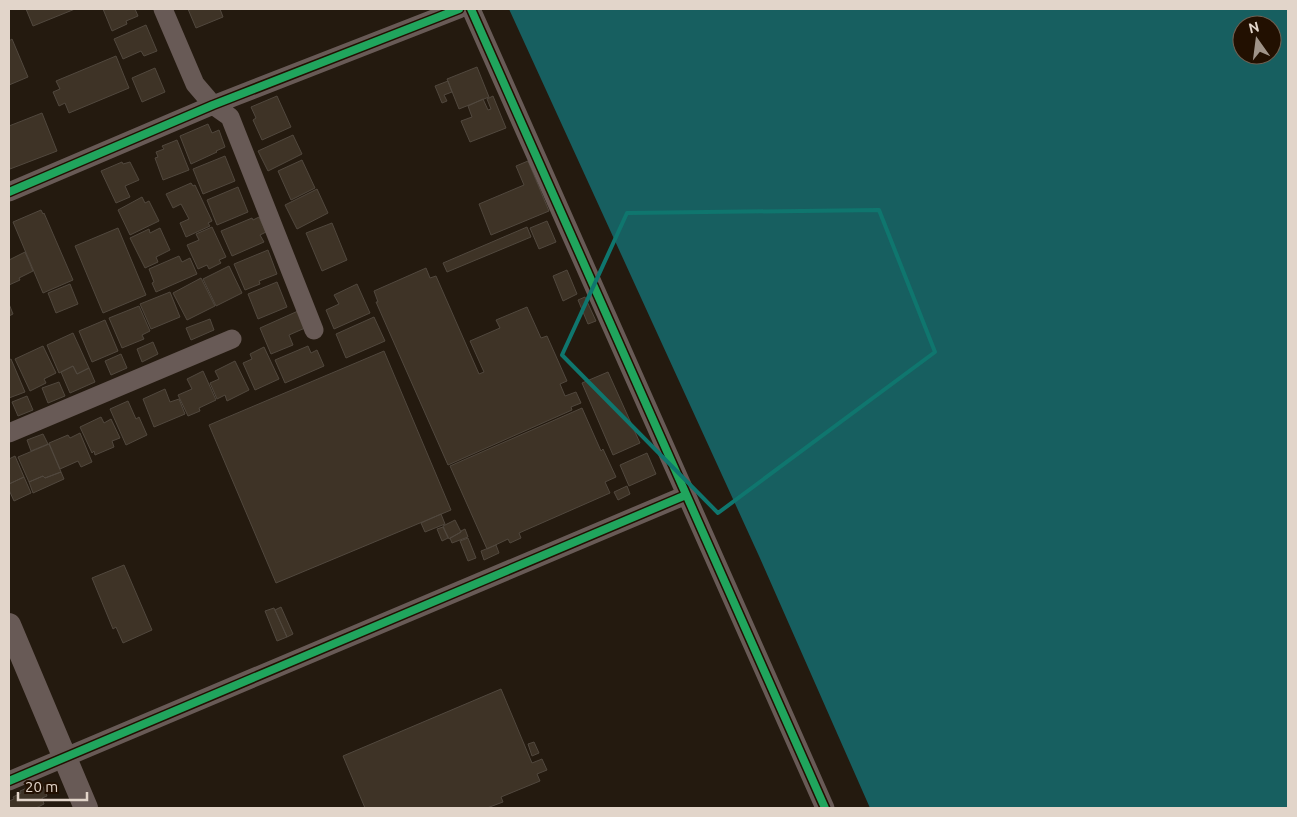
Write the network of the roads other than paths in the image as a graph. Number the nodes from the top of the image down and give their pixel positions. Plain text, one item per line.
1 (162, 9) edge
2 (459, 9) edge
3 (471, 9) edge
4 (213, 105) junction
5 (9, 192) edge
6 (314, 330) dead end
7 (232, 340) dead end
8 (9, 433) edge
9 (686, 495) junction
10 (9, 625) edge
11 (64, 758) junction
12 (9, 781) edge
13 (86, 808) edge
14 (825, 808) edge

1 - 4 street
2 - 4 street
3 - 9 street
4 - 5 street
4 - 6 street
7 - 8 street
9 - 11 street
9 - 14 street
10 - 11 street
11 - 12 street
11 - 13 street

